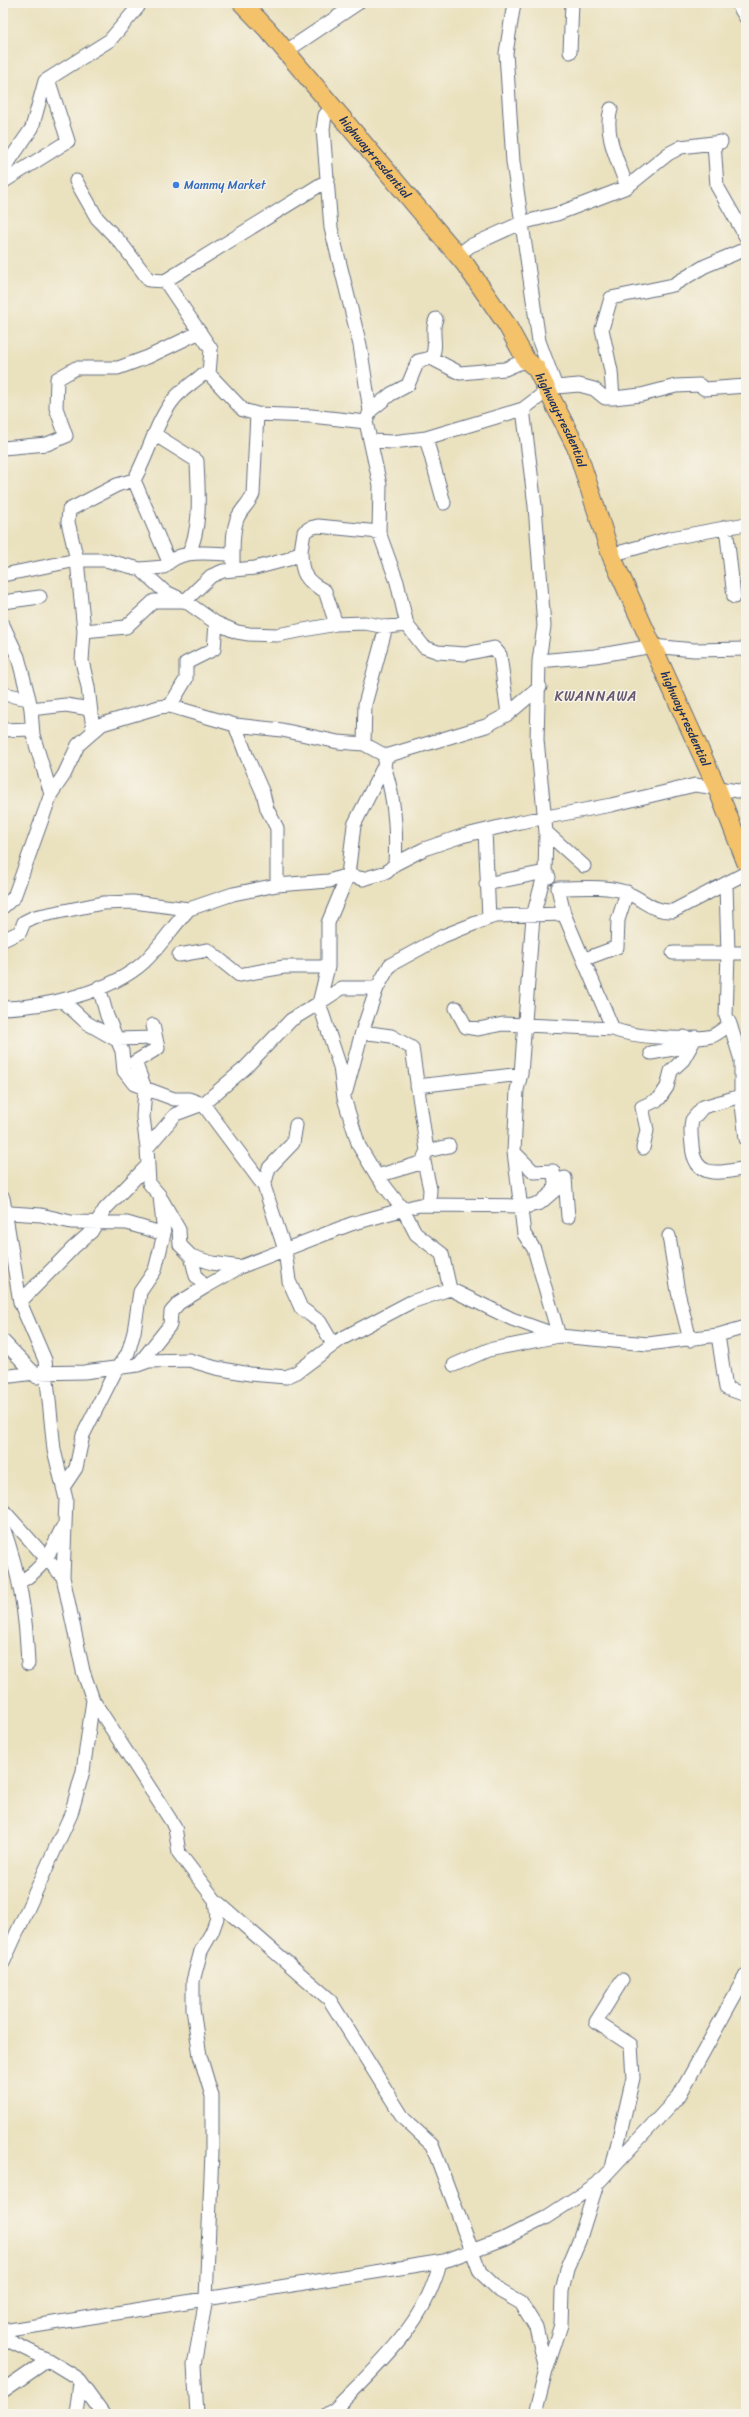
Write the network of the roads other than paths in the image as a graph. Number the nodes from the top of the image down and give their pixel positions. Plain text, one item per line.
1 (242, 3) edge
2 (358, 3) edge
3 (514, 3) edge
4 (572, 3) edge
5 (737, 3) edge
6 (746, 6) edge
7 (138, 7) dead end
8 (746, 18) edge
9 (285, 52) junction
10 (570, 52) dead end
11 (48, 79) junction
12 (332, 108) junction
13 (611, 109) dead end
14 (3, 170) edge
15 (328, 180) junction
16 (76, 181) dead end
17 (3, 182) edge
18 (627, 187) junction
19 (521, 223) junction
20 (746, 237) edge
21 (746, 249) edge
22 (458, 255) junction
23 (165, 281) junction
24 (436, 319) dead end
25 (200, 332) junction
26 (431, 358) junction
27 (526, 360) junction
28 (209, 374) junction
29 (746, 386) edge
30 (551, 389) junction
31 (613, 398) junction
32 (523, 409) junction
33 (257, 414) junction
34 (368, 417) junction
35 (154, 434) junction
36 (426, 438) junction
37 (372, 441) junction
38 (3, 448) edge
39 (134, 480) junction
40 (444, 503) dead end
41 (746, 524) edge
42 (726, 527) junction
43 (379, 532) junction
44 (302, 551) junction
45 (189, 553) junction
46 (233, 554) junction
47 (611, 555) junction
48 (77, 560) junction
49 (169, 562) junction
50 (140, 569) junction
51 (233, 570) junction
52 (3, 575) edge
53 (40, 596) dead end
54 (734, 597) dead end
55 (185, 601) junction
56 (3, 602) edge
57 (216, 622) junction
58 (336, 624) junction
59 (3, 625) edge
60 (407, 625) junction
61 (386, 628) junction
62 (84, 631) junction
63 (653, 646) junction
64 (746, 649) edge
65 (539, 661) junction
66 (540, 687) junction
67 (3, 694) edge
68 (30, 704) junction
69 (170, 706) junction
70 (90, 709) junction
71 (508, 714) junction
72 (235, 725) junction
73 (32, 729) junction
74 (3, 730) edge
75 (94, 730) junction
76 (364, 744) junction
77 (385, 761) junction
78 (716, 788) junction
79 (746, 792) edge
80 (51, 794) junction
81 (543, 818) junction
82 (485, 831) junction
83 (546, 832) junction
84 (743, 844) edge
85 (746, 862) edge
86 (395, 864) junction
87 (584, 866) dead end
88 (544, 872) junction
89 (746, 873) edge
90 (348, 875) junction
91 (486, 884) junction
92 (278, 885) junction
93 (726, 885) junction
94 (558, 888) junction
95 (627, 892) junction
96 (3, 907) edge
97 (189, 909) junction
98 (564, 914) junction
99 (533, 916) junction
100 (489, 918) junction
101 (3, 940) edge
102 (673, 953) dead end
103 (728, 953) junction
104 (746, 953) edge
105 (179, 955) dead end
106 (584, 959) junction
107 (328, 967) junction
108 (99, 987) junction
109 (377, 988) junction
110 (63, 1001) junction
111 (319, 1003) junction
112 (3, 1008) edge
113 (456, 1008) dead end
114 (730, 1024) junction
115 (525, 1026) junction
116 (613, 1029) junction
117 (362, 1032) junction
118 (690, 1037) junction
119 (115, 1039) junction
120 (651, 1053) dead end
121 (521, 1074) junction
122 (417, 1086) junction
123 (145, 1088) junction
124 (741, 1096) junction
125 (344, 1098) junction
126 (203, 1104) junction
127 (296, 1125) dead end
128 (746, 1139) edge
129 (449, 1146) dead end
130 (147, 1148) junction
131 (643, 1148) dead end
132 (514, 1152) junction
133 (426, 1156) junction
134 (147, 1166) junction
135 (746, 1168) edge
136 (377, 1176) junction
137 (555, 1181) junction
138 (264, 1186) junction
139 (160, 1196) junction
140 (4, 1205) edge
141 (429, 1205) junction
142 (521, 1206) junction
143 (404, 1211) junction
144 (568, 1217) dead end
145 (96, 1222) junction
146 (164, 1234) junction
147 (669, 1236) dead end
148 (285, 1250) junction
149 (191, 1256) junction
150 (240, 1267) junction
151 (205, 1287) junction
152 (450, 1289) junction
153 (20, 1302) junction
154 (746, 1327) edge
155 (718, 1335) junction
156 (559, 1336) junction
157 (690, 1340) junction
158 (3, 1341) edge
159 (333, 1344) junction
160 (138, 1365) junction
161 (454, 1365) dead end
162 (117, 1368) junction
163 (40, 1373) junction
164 (3, 1377) edge
165 (746, 1395) edge
166 (64, 1486) junction
167 (3, 1510) edge
168 (64, 1522) junction
169 (3, 1527) edge
170 (47, 1558) junction
171 (63, 1577) junction
172 (20, 1582) junction
173 (28, 1664) dead end
174 (94, 1700) junction
175 (216, 1900) junction
176 (3, 1964) edge
177 (746, 1975) edge
178 (622, 1980) dead end
179 (612, 2168) junction
180 (597, 2184) junction
181 (472, 2250) junction
182 (440, 2262) junction
183 (206, 2299) junction
184 (3, 2331) edge
185 (3, 2338) edge
186 (48, 2360) junction
187 (546, 2370) junction
188 (80, 2383) junction
189 (3, 2391) edge
190 (76, 2414) edge
191 (103, 2414) edge
192 (197, 2414) edge
193 (327, 2414) edge
194 (535, 2414) edge

1 - 9 highway, highway+resdential
2 - 9 street
3 - 19 street
4 - 10 street
5 - 6 street
5 - 8 street
7 - 11 street
9 - 12 highway, highway+resdential
11 - 14 street
11 - 17 street
12 - 15 street
12 - 22 highway, highway+resdential
13 - 18 street
15 - 23 street
15 - 34 street
16 - 23 street
18 - 19 street
18 - 20 street
19 - 22 street
19 - 30 street
21 - 31 street
22 - 27 highway, highway+resdential
23 - 25 street
24 - 26 street
25 - 28 street
25 - 38 street
26 - 27 street
26 - 34 street
27 - 30 highway, highway+resdential
28 - 33 street
28 - 35 street
29 - 31 street
30 - 31 street
30 - 32 street
30 - 47 highway, highway+resdential
32 - 36 street
32 - 65 street
33 - 34 street
33 - 46 street
34 - 37 street
35 - 39 street
35 - 45 street
36 - 37 street
36 - 40 street
37 - 43 street
39 - 48 street
39 - 49 street
41 - 42 street
42 - 47 street
42 - 54 street
43 - 44 street
43 - 60 street
44 - 51 street
44 - 58 street
45 - 46 street
45 - 49 street
46 - 51 street
47 - 63 highway, highway+resdential
48 - 50 street
48 - 52 street
48 - 62 street
49 - 50 street
50 - 55 street
51 - 55 street
53 - 56 street
55 - 57 street
55 - 62 street
57 - 58 street
57 - 69 street
58 - 61 street
59 - 68 street
60 - 61 street
60 - 71 street
61 - 76 street
62 - 70 street
63 - 64 street
63 - 65 street
63 - 78 highway, highway+resdential
65 - 66 street
66 - 71 street
66 - 81 street
67 - 68 street
68 - 70 street
68 - 73 street
69 - 72 street
69 - 75 street
70 - 75 street
71 - 77 street
72 - 76 street
72 - 92 street
73 - 74 street
73 - 80 street
75 - 80 street
76 - 77 street
77 - 86 street
77 - 90 street
78 - 79 street
78 - 81 street
78 - 84 highway, highway+resdential
80 - 96 street
81 - 82 street
81 - 83 street
82 - 86 street
82 - 91 street
83 - 87 street
83 - 88 street
84 - 85 highway, highway+resdential
86 - 90 street
88 - 91 street
88 - 94 street
88 - 99 street
89 - 93 street
90 - 92 street
90 - 107 street
91 - 100 street
92 - 97 street
93 - 95 street
93 - 103 street
94 - 95 street
94 - 98 street
95 - 106 street
97 - 101 street
97 - 108 street
98 - 99 street
98 - 106 street
99 - 100 street
99 - 115 street
100 - 109 street
102 - 103 street
103 - 104 street
103 - 114 street
105 - 107 street
106 - 116 street
107 - 111 street
108 - 110 street
108 - 119 street
109 - 111 street
109 - 117 street
110 - 112 street
110 - 119 street
111 - 125 street
111 - 126 street
113 - 115 street
114 - 118 street
114 - 124 street
115 - 116 street
115 - 121 street
116 - 118 street
117 - 122 street
117 - 125 street
118 - 120 street
118 - 131 street
119 - 123 street
119 - 123 street
121 - 122 street
121 - 132 street
122 - 133 street
123 - 126 street
123 - 130 street
124 - 128 street
124 - 135 street
125 - 136 street
126 - 130 street
126 - 138 street
127 - 138 street
129 - 133 street
130 - 134 street
132 - 137 street
132 - 142 street
133 - 136 street
133 - 141 street
134 - 139 street
134 - 145 street
136 - 143 street
137 - 142 street
137 - 144 street
138 - 148 street
139 - 146 street
139 - 149 street
140 - 145 street
140 - 153 street
141 - 142 street
141 - 143 street
142 - 156 street
143 - 148 street
143 - 152 street
145 - 146 street
145 - 153 street
146 - 162 street
147 - 157 street
148 - 150 street
148 - 159 street
149 - 150 street
149 - 151 street
150 - 151 street
151 - 160 street
152 - 156 street
152 - 159 street
153 - 163 street
154 - 155 street
155 - 157 street
155 - 165 street
156 - 157 street
156 - 161 street
158 - 163 street
159 - 160 street
160 - 162 street
162 - 163 street
162 - 166 street
163 - 164 street
163 - 166 street
166 - 168 street
167 - 170 street
168 - 170 street
168 - 171 street
169 - 172 street
170 - 171 street
170 - 172 street
171 - 174 street
172 - 173 street
174 - 175 street
174 - 176 street
175 - 181 street
175 - 183 street
177 - 179 street
178 - 179 street
179 - 180 street
180 - 181 street
180 - 187 street
181 - 182 street
181 - 187 street
182 - 183 street
182 - 193 street
183 - 184 street
183 - 192 street
185 - 186 street
186 - 188 street
186 - 189 street
187 - 194 street
188 - 190 street
188 - 191 street

